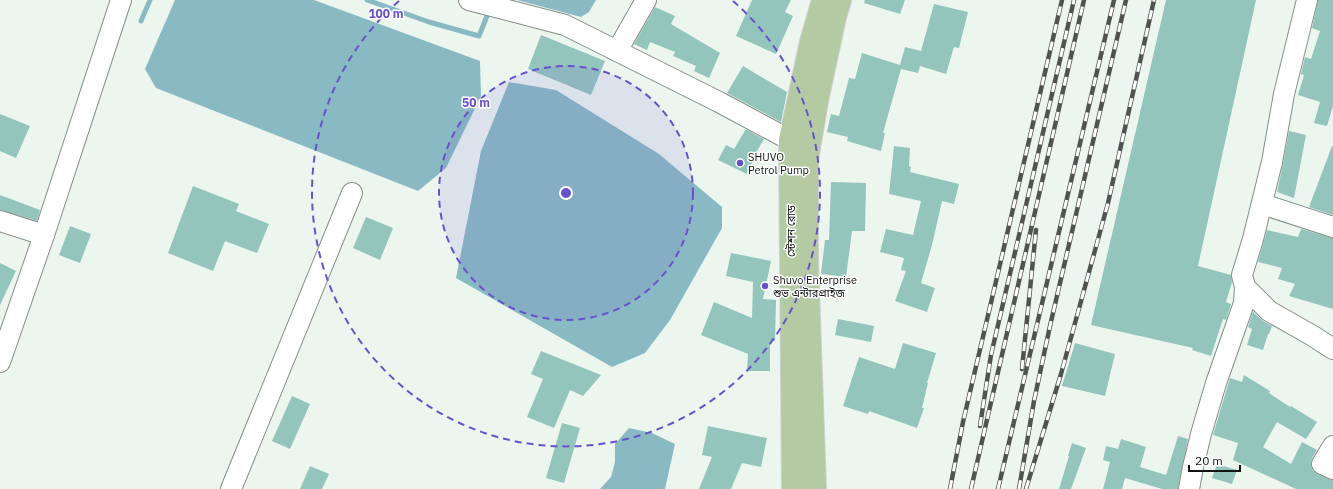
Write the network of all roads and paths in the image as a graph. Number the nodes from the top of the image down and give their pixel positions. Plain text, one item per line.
1 (121, 0) edge
2 (469, 0) edge
3 (646, 0) edge
4 (823, 0) edge
5 (840, 0) edge
6 (1307, 0) edge
7 (617, 51) junction
8 (790, 140) junction
9 (352, 193) dead end
10 (1262, 204) junction
11 (0, 221) edge
12 (1333, 227) edge
13 (44, 235) junction
14 (1245, 288) junction
15 (1333, 349) edge
16 (0, 362) edge
17 (1333, 446) edge
18 (1333, 469) edge
19 (231, 489) edge
20 (793, 489) edge
21 (815, 489) edge
22 (1189, 489) edge

1 - 13 street
2 - 7 street
3 - 7 street
4 - 8 main road, স্টেশন রোড
5 - 21 main road, স্টেশন রোড
6 - 10 street
7 - 8 street
8 - 20 main road, স্টেশন রোড
9 - 19 street
10 - 12 street
10 - 14 street
11 - 13 street
13 - 16 street
14 - 15 street
14 - 22 street
17 - 18 street

